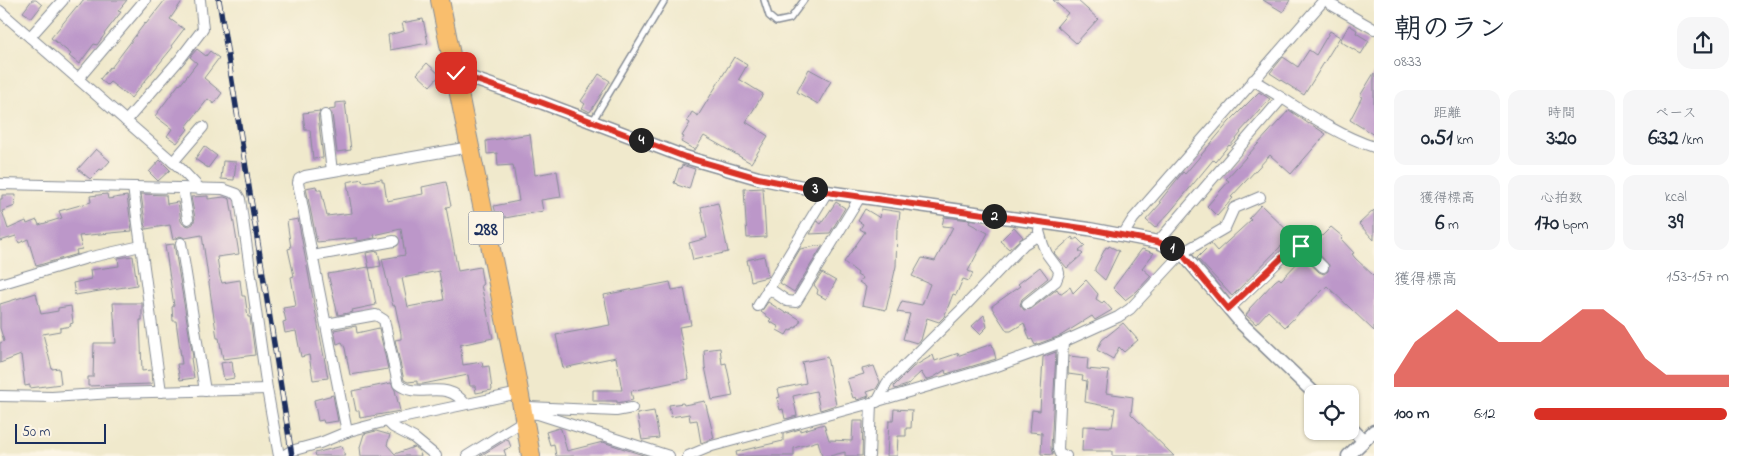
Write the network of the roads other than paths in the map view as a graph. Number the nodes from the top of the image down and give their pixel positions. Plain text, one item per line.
1 (4, 0) edge
2 (63, 0) edge
3 (145, 0) edge
4 (200, 0) edge
5 (440, 0) edge
6 (665, 0) edge
7 (764, 0) edge
8 (804, 0) edge
9 (1327, 2) edge
10 (0, 12) edge
11 (1374, 29) edge
12 (30, 37) junction
13 (456, 73) junction
14 (78, 78) junction
15 (1253, 80) junction
16 (1282, 98) junction
17 (325, 115) dead end
18 (126, 121) junction
19 (592, 122) junction
20 (204, 127) dead end
21 (470, 147) junction
22 (1374, 147) edge
23 (173, 162) junction
24 (332, 171) junction
25 (0, 184) edge
26 (132, 187) junction
27 (183, 188) junction
28 (200, 189) junction
29 (827, 192) junction
30 (860, 197) junction
31 (1260, 198) dead end
32 (188, 219) dead end
33 (1040, 222) junction
34 (1123, 235) junction
35 (1040, 237) junction
36 (394, 241) dead end
37 (1158, 242) junction
38 (181, 243) dead end
39 (141, 246) junction
40 (1182, 254) junction
41 (313, 256) junction
42 (1323, 267) dead end
43 (0, 284) edge
44 (768, 288) junction
45 (1027, 304) dead end
46 (758, 306) dead end
47 (1228, 309) junction
48 (326, 324) junction
49 (1063, 342) junction
50 (1306, 385) edge
51 (267, 389) junction
52 (205, 391) junction
53 (162, 392) junction
54 (0, 396) edge
55 (874, 402) junction
56 (465, 404) junction
57 (522, 408) junction
58 (632, 408) dead end
59 (387, 421) junction
60 (1374, 431) edge
61 (347, 432) junction
62 (1359, 436) edge
63 (1364, 441) junction
64 (279, 456) edge
65 (283, 456) edge
66 (436, 456) edge
67 (467, 456) edge
68 (531, 456) edge
69 (669, 456) edge
70 (688, 456) edge
71 (869, 456) edge
72 (1066, 456) edge
73 (1348, 456) edge

1 - 10 street
2 - 12 street
3 - 14 street
4 - 18 street
5 - 13 highway, 288
6 - 19 lane
7 - 8 lane
9 - 11 street
9 - 15 street
10 - 12 street
12 - 14 street
13 - 19 street
13 - 21 highway, 288
14 - 18 street
15 - 16 street
15 - 34 street
16 - 22 street
16 - 37 street
17 - 24 street
18 - 23 street
19 - 29 street
20 - 23 street
21 - 24 street
21 - 57 highway, 288
23 - 28 street
24 - 41 street
25 - 26 street
26 - 27 street
26 - 39 street
27 - 28 street
27 - 32 street
28 - 51 street
29 - 30 street
29 - 44 street
30 - 33 street
30 - 44 street
31 - 40 street
33 - 34 street
33 - 35 street
34 - 37 street
35 - 45 street
35 - 55 street
36 - 41 street
37 - 40 street
38 - 52 street
39 - 43 street
39 - 53 street
40 - 47 street
40 - 49 street
41 - 48 street
42 - 47 street
44 - 46 street
47 - 50 street
48 - 56 street
48 - 61 street
49 - 55 street
49 - 72 street
51 - 52 street
51 - 64 street
52 - 53 street
53 - 54 street
55 - 70 street
55 - 71 street
56 - 57 street
56 - 59 street
57 - 58 street
57 - 67 street
57 - 68 highway, 288
57 - 69 street
59 - 61 street
59 - 66 street
60 - 63 street
61 - 65 street
62 - 63 street
63 - 73 street

